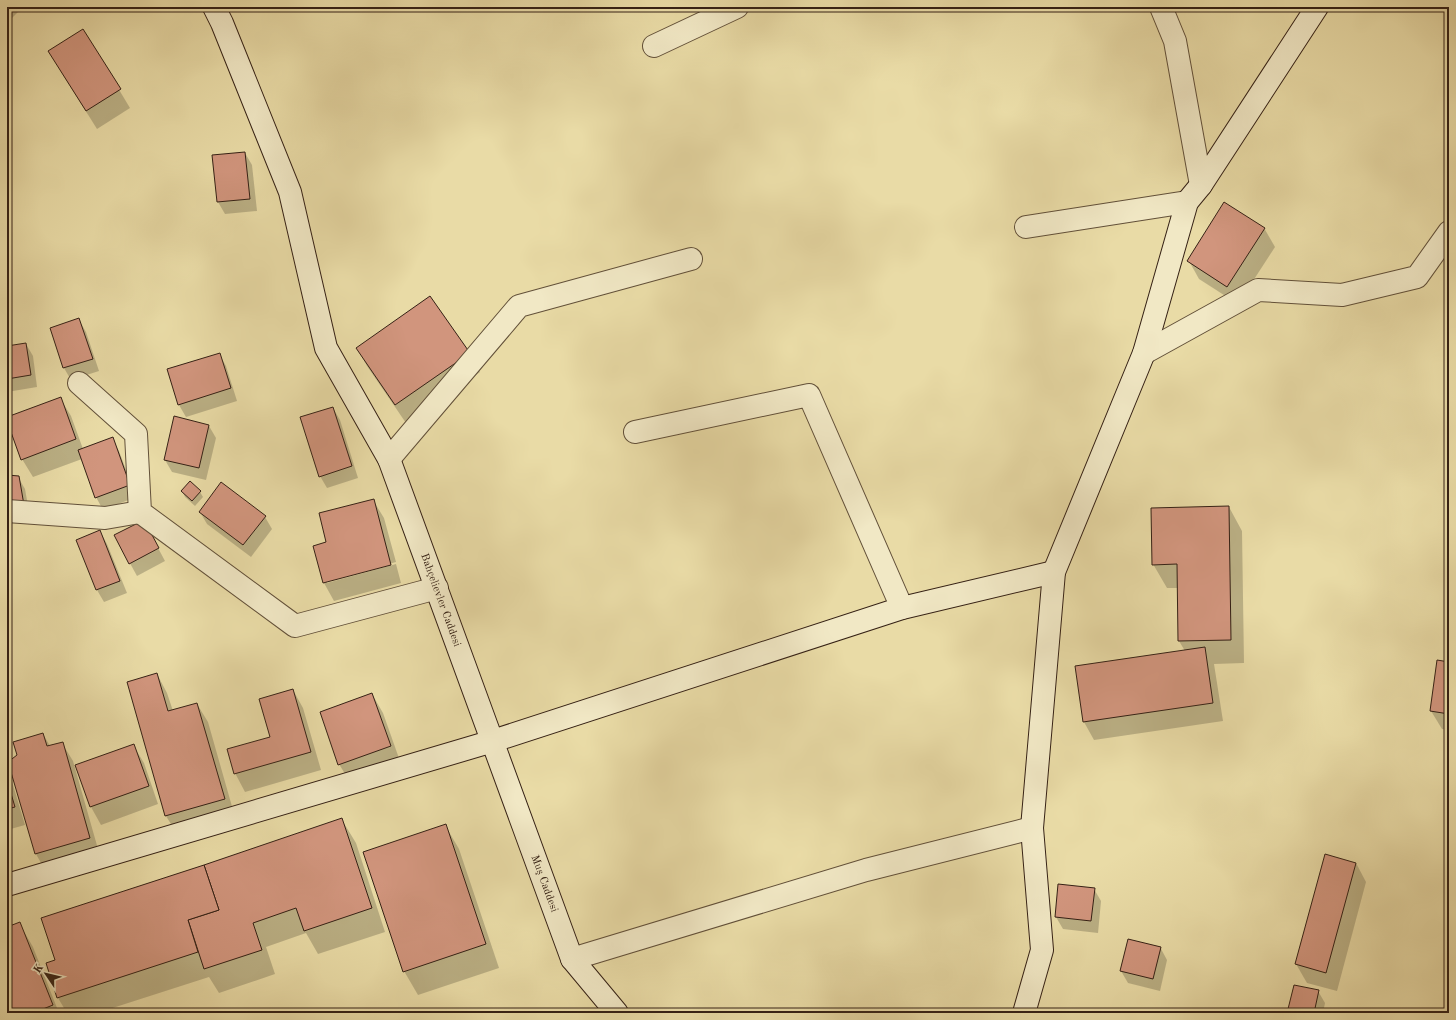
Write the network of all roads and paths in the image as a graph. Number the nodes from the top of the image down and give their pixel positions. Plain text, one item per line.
1 (214, 7) edge
2 (737, 7) edge
3 (1161, 7) edge
4 (1317, 7) edge
5 (654, 46) dead end
6 (1201, 184) junction
7 (1187, 202) junction
8 (1026, 227) dead end
9 (1449, 232) edge
10 (691, 259) dead end
11 (1144, 353) junction
12 (79, 383) dead end
13 (635, 432) dead end
14 (389, 459) junction
15 (7, 512) edge
16 (140, 512) junction
17 (1054, 572) junction
18 (437, 588) junction
19 (902, 608) junction
20 (493, 741) junction
21 (1032, 828) junction
22 (7, 885) edge
23 (572, 959) junction
24 (617, 1013) edge
25 (1024, 1013) edge

1 - 14 main road, Bahçelievler Caddesi
2 - 5 main road
3 - 6 main road
4 - 6 main road
6 - 7 main road
7 - 8 main road
7 - 11 main road
9 - 11 main road
10 - 14 main road
11 - 17 main road
12 - 16 main road
13 - 19 main road
14 - 18 main road, Bahçelievler Caddesi
15 - 16 main road
16 - 18 main road
17 - 19 main road
17 - 21 main road
18 - 20 main road, Bahçelievler Caddesi
19 - 20 main road
20 - 22 main road
20 - 23 main road, Muş Caddesi
21 - 23 main road
21 - 25 main road
23 - 24 main road, Muş Caddesi

